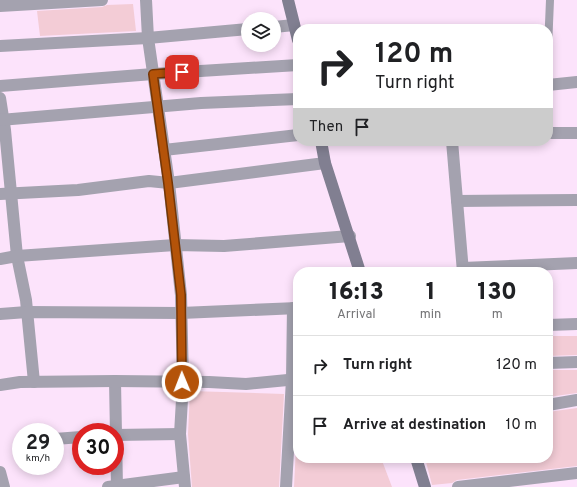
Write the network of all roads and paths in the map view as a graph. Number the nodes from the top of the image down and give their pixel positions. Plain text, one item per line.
1 (102, 0) edge
2 (146, 0) edge
3 (288, 0) edge
4 (550, 0) edge
5 (0, 6) edge
6 (294, 24) edge
7 (549, 24) edge
8 (293, 25) edge
9 (281, 26) edge
10 (241, 30) edge
11 (148, 38) junction
12 (0, 46) edge
13 (293, 65) edge
14 (153, 74) junction
15 (577, 82) edge
16 (553, 84) edge
17 (0, 86) edge
18 (0, 98) edge
19 (293, 99) edge
20 (157, 108) junction
21 (2, 120) edge
22 (553, 133) edge
23 (577, 133) edge
24 (293, 136) edge
25 (322, 146) edge
26 (452, 146) edge
27 (164, 150) junction
28 (325, 163) junction
29 (168, 183) junction
30 (5, 194) edge
31 (577, 200) edge
32 (457, 201) junction
33 (350, 236) junction
34 (175, 245) junction
35 (17, 256) junction
36 (0, 259) edge
37 (577, 263) edge
38 (359, 267) edge
39 (463, 267) edge
40 (512, 267) edge
41 (293, 308) edge
42 (27, 312) junction
43 (181, 312) junction
44 (0, 314) edge
45 (577, 324) edge
46 (553, 326) edge
47 (577, 362) edge
48 (553, 363) edge
49 (293, 379) edge
50 (115, 381) junction
51 (34, 382) junction
52 (182, 382) junction
53 (0, 385) edge
54 (577, 400) edge
55 (293, 403) edge
56 (553, 404) edge
57 (115, 423) edge
58 (180, 434) junction
59 (124, 435) edge
60 (418, 463) edge
61 (0, 472) edge
62 (577, 473) edge
63 (114, 475) edge
64 (185, 482) edge
65 (114, 486) edge
66 (4, 487) edge
67 (286, 487) edge
68 (425, 487) edge
69 (458, 487) edge

1 - 5 street
2 - 11 street
3 - 6 street
4 - 7 lane
8 - 9 street
10 - 11 street
11 - 12 street
11 - 14 street
13 - 14 street
14 - 17 street
14 - 20 street
15 - 16 street
18 - 21 street
19 - 20 street
20 - 21 street
20 - 27 street
21 - 30 street
22 - 23 street
24 - 27 street
25 - 28 street
26 - 32 street
27 - 29 street
28 - 29 street
28 - 33 street
29 - 30 street
29 - 34 street
30 - 35 street
31 - 32 street
32 - 39 street
33 - 34 street
33 - 38 street
34 - 35 street
34 - 43 street
35 - 36 street
35 - 42 street
37 - 40 street
41 - 43 street
42 - 43 street
42 - 44 street
42 - 51 street
43 - 52 street
45 - 46 street
47 - 48 street
49 - 52 street
50 - 51 street
50 - 52 street
50 - 57 street
51 - 53 street
52 - 58 street
54 - 56 street
55 - 67 street
58 - 59 street
58 - 64 street
60 - 68 street
61 - 66 street
62 - 69 street
63 - 65 street
64 - 65 street

